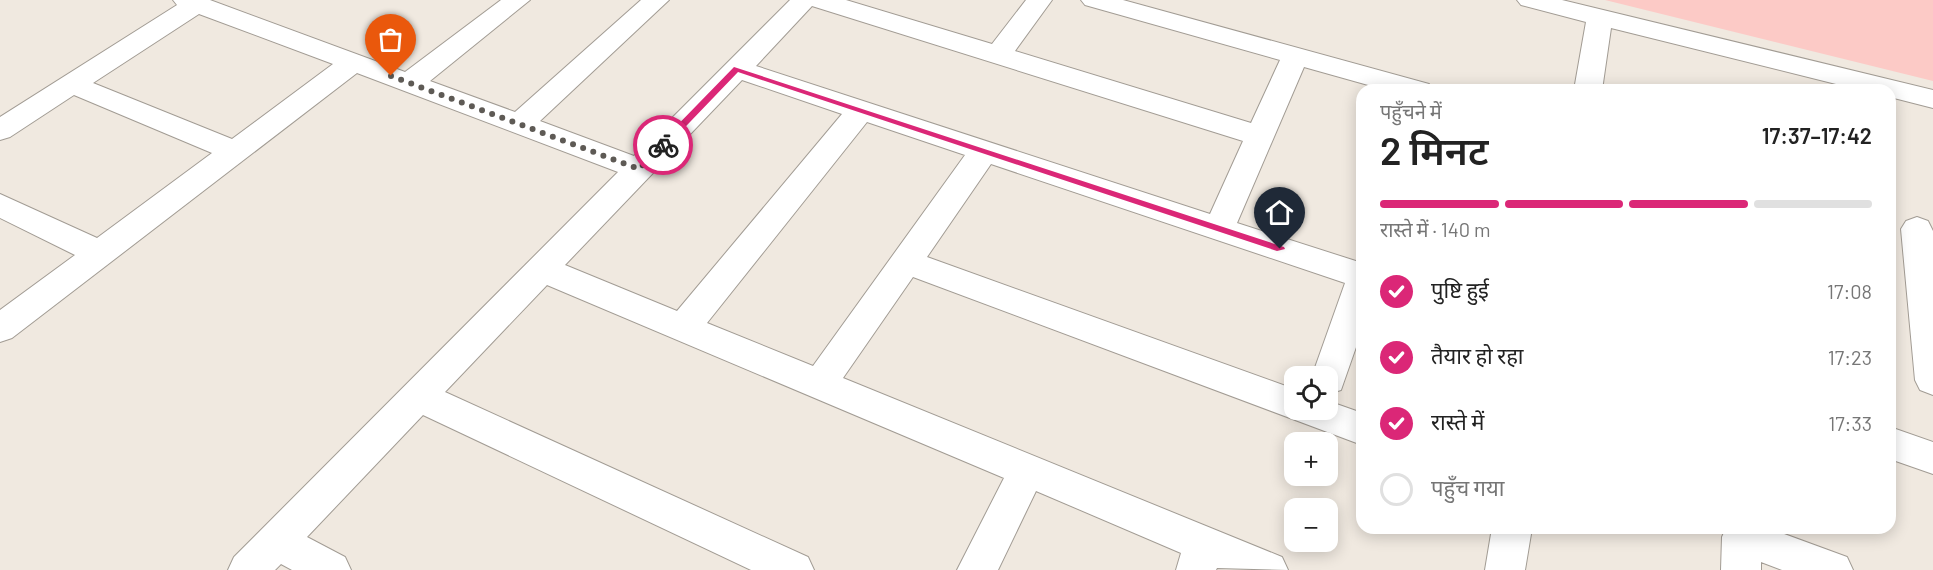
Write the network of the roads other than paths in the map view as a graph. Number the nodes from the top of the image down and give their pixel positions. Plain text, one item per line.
1 (477, 0) edge
2 (656, 0) edge
3 (804, 0) edge
4 (819, 0) edge
5 (1039, 0) edge
6 (1094, 0) edge
7 (1530, 0) edge
8 (191, 2) edge
9 (511, 4) edge
10 (1588, 10) edge
11 (998, 55) junction
12 (1295, 56) junction
13 (354, 62) junction
14 (737, 69) junction
15 (409, 83) junction
16 (71, 84) junction
17 (1397, 84) edge
18 (1588, 84) edge
19 (1875, 84) edge
20 (1896, 89) edge
21 (1933, 99) edge
22 (861, 110) junction
23 (519, 124) junction
24 (0, 130) edge
25 (1260, 136) junction
26 (236, 151) junction
27 (984, 151) junction
28 (639, 169) junction
29 (0, 205) edge
30 (1913, 228) edge
31 (1219, 229) junction
32 (100, 253) junction
33 (906, 262) junction
34 (541, 269) junction
35 (1356, 276) edge
36 (1356, 293) edge
37 (684, 327) junction
38 (0, 328) edge
39 (1930, 333) edge
40 (1328, 366) edge
41 (1933, 380) edge
42 (820, 384) junction
43 (1284, 393) edge
44 (418, 396) junction
45 (1338, 416) edge
46 (1356, 426) edge
47 (1896, 445) edge
48 (1933, 458) edge
49 (1027, 470) junction
50 (1511, 534) edge
51 (276, 541) junction
52 (1200, 557) edge
53 (248, 570) edge
54 (331, 570) edge
55 (794, 570) edge
56 (977, 570) edge
57 (1268, 570) edge
58 (1505, 570) edge
59 (1741, 570) edge
60 (1833, 570) edge

1 - 9 street
2 - 23 street
3 - 14 street
4 - 11 street
5 - 11 street
6 - 12 street
7 - 10 street
8 - 13 street
8 - 16 street
9 - 15 street
10 - 18 street
10 - 19 street
11 - 25 street
12 - 17 street
12 - 25 street
13 - 15 street
13 - 26 street
14 - 22 street
14 - 28 street
15 - 23 street
16 - 24 street
16 - 26 street
20 - 21 street
22 - 27 street
22 - 37 street
23 - 28 street
25 - 31 street
26 - 32 street
27 - 31 street
27 - 33 street
28 - 34 street
29 - 32 street
30 - 39 street
31 - 35 street
32 - 38 street
33 - 42 street
33 - 43 street
34 - 37 street
34 - 44 street
36 - 40 street
37 - 42 street
39 - 41 street
42 - 49 street
44 - 51 street
44 - 55 street
45 - 46 street
47 - 48 street
49 - 52 street
49 - 56 street
50 - 58 street
51 - 53 street
51 - 54 street
52 - 57 street
59 - 60 street

